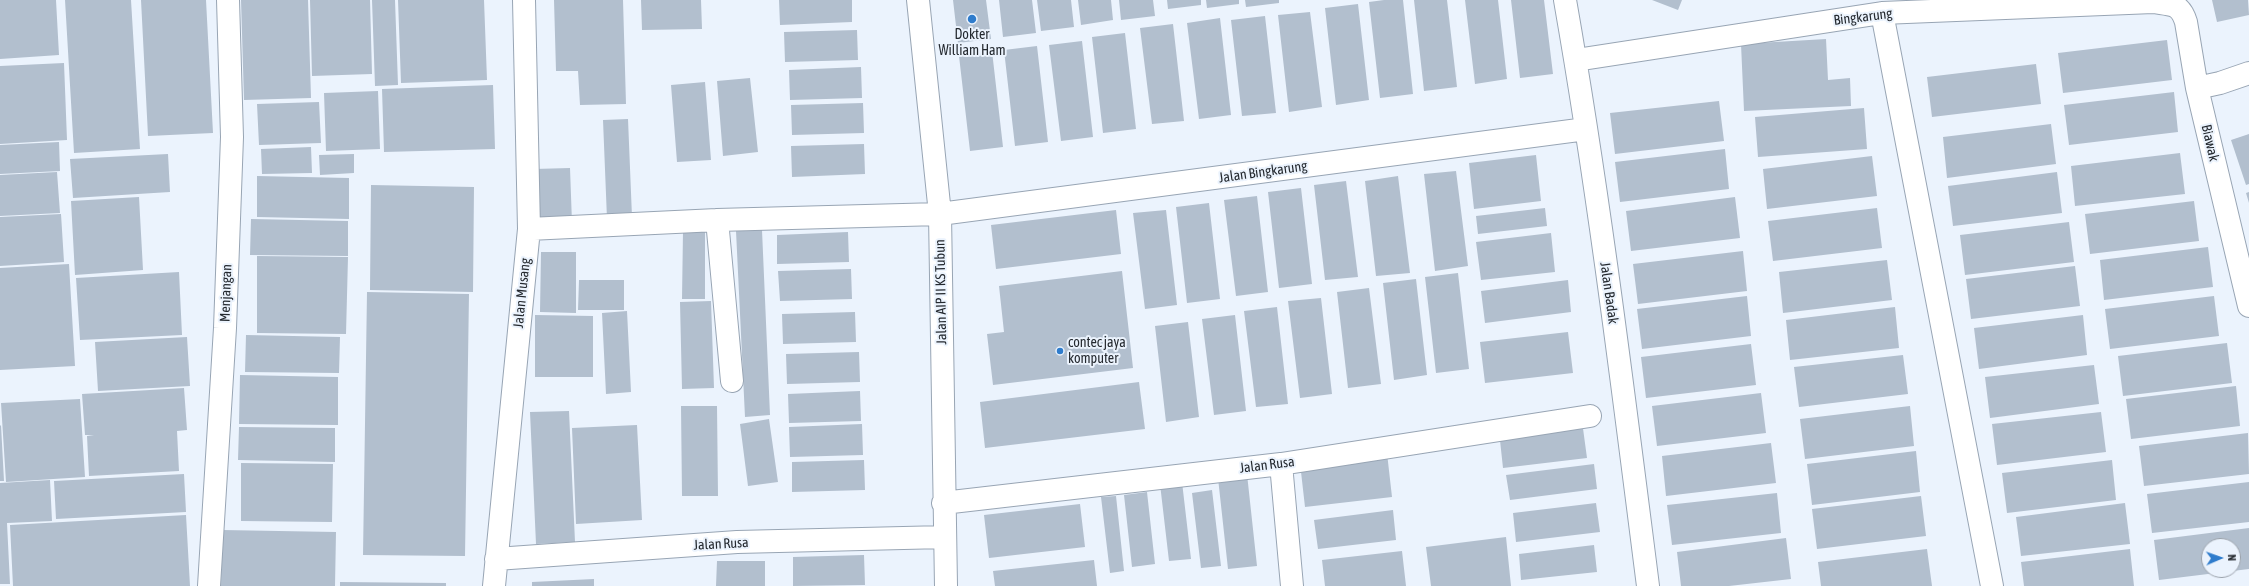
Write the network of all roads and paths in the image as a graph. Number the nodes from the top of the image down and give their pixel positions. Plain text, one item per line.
1 (228, 0) edge
2 (524, 0) edge
3 (918, 0) edge
4 (1565, 0) edge
5 (2153, 1) edge
6 (1882, 13) junction
7 (1576, 60) junction
8 (2249, 73) edge
9 (2198, 88) junction
10 (1586, 129) junction
11 (940, 214) junction
12 (717, 220) junction
13 (529, 230) junction
14 (2249, 306) edge
15 (732, 381) dead end
16 (1590, 416) dead end
17 (1281, 464) junction
18 (943, 503) junction
19 (945, 537) junction
20 (496, 559) junction
21 (209, 586) edge
22 (494, 586) edge
23 (946, 586) edge
24 (1292, 586) edge
25 (1648, 586) edge
26 (1992, 586) edge

1 - 21 street, Menjangan
2 - 13 street, Jalan Musang
3 - 11 street, Jalan AIP II KS Tubun
4 - 7 street, Jalan Badak
5 - 6 street, Bingkarung
5 - 9 street, Biawak
6 - 7 street, Bingkarung
6 - 26 street
7 - 10 street, Jalan Badak
8 - 9 street
9 - 14 street, Biawak
10 - 11 street, Jalan Bingkarung
10 - 25 street, Jalan Badak
11 - 12 street, Jalan Bingkarung
11 - 18 street, Jalan AIP II KS Tubun
12 - 13 street, Jalan Bingkarung
12 - 15 street
13 - 20 street, Jalan Musang
16 - 17 street, Jalan Rusa
17 - 18 street, Jalan Rusa
17 - 24 street
18 - 19 street, Jalan AIP II KS Tubun
19 - 20 street, Jalan Rusa
19 - 23 street, Jalan AIP II KS Tubun
20 - 22 street, Jalan Musang

